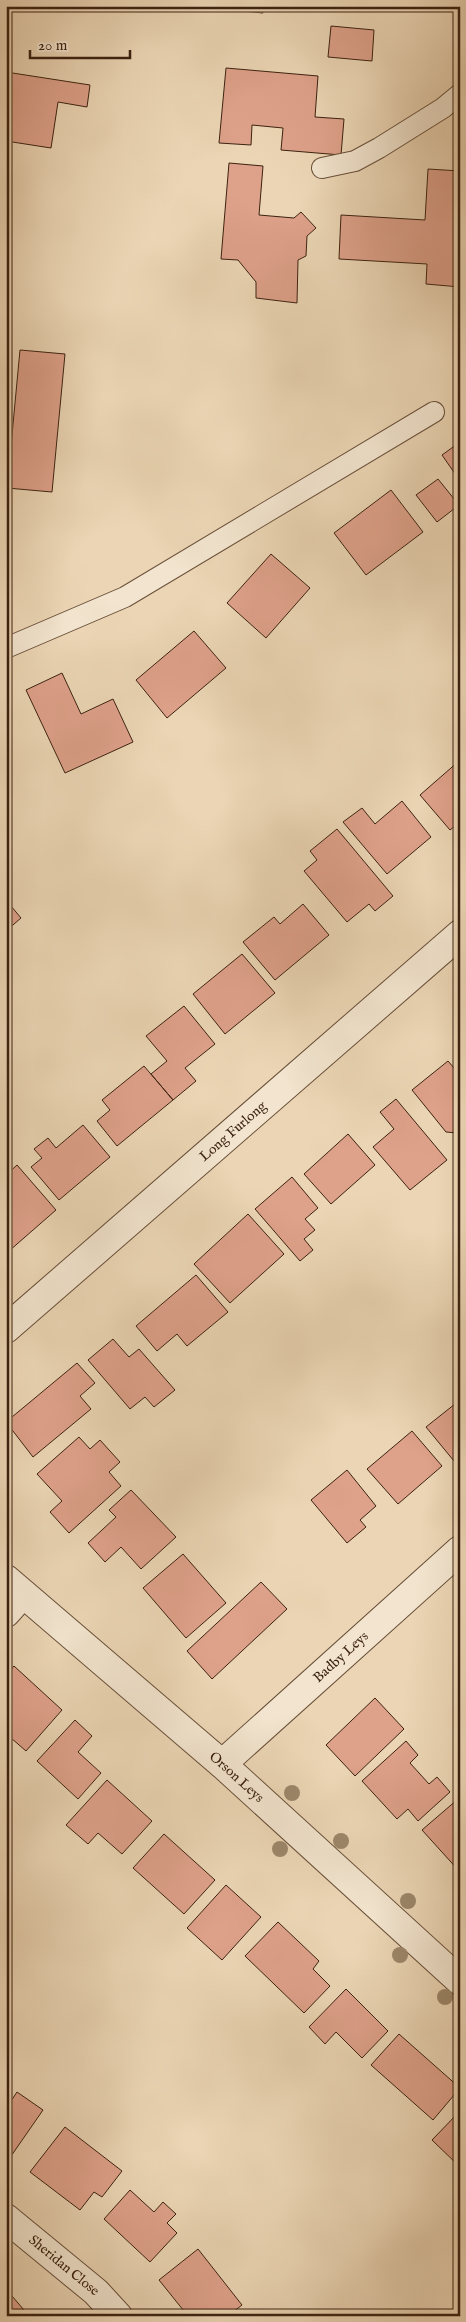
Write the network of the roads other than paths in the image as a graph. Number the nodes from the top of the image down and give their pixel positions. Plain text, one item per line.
1 (460, 94) edge
2 (322, 168) dead end
3 (434, 412) dead end
4 (6, 648) edge
5 (460, 934) edge
6 (7, 1327) edge
7 (460, 1550) edge
8 (12, 1595) edge
9 (222, 1764) junction
10 (460, 1981) edge
11 (6, 2218) edge
12 (118, 2316) edge

1 - 2 lane
3 - 4 lane
5 - 6 street, Long Furlong
7 - 9 street, Badby Leys
8 - 9 street, Orson Leys
9 - 10 street, Orson Leys
11 - 12 street, Sheridan Close

